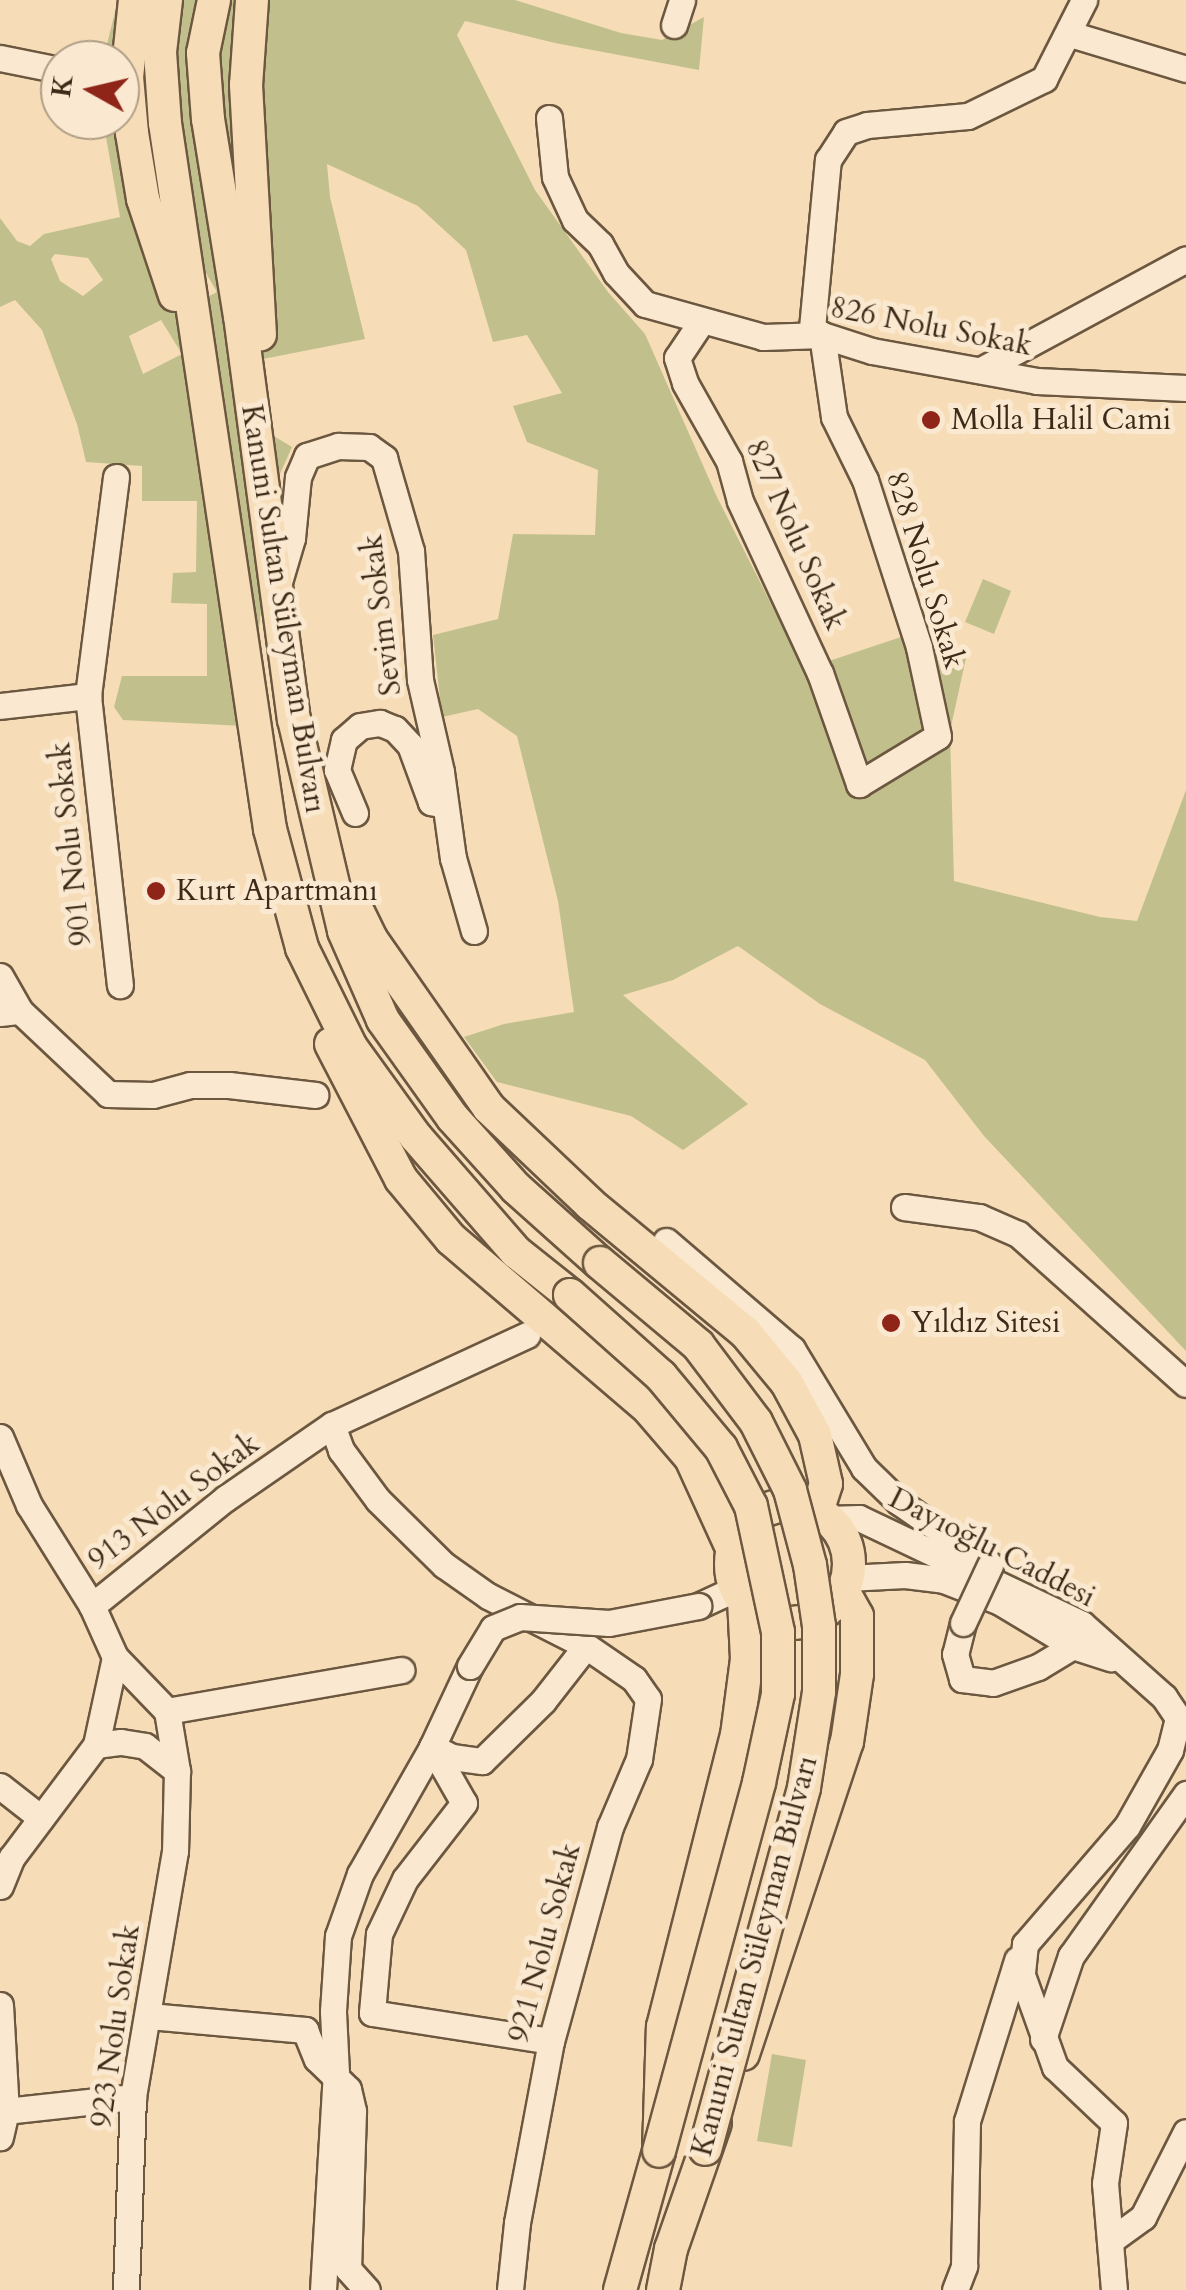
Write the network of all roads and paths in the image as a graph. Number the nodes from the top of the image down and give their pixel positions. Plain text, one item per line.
1 (134, 0) edge
2 (166, 0) edge
3 (214, 0) edge
4 (252, 0) edge
5 (682, 0) edge
6 (1084, 0) edge
7 (674, 25) dead end
8 (1070, 34) junction
9 (0, 58) edge
10 (40, 66) edge
11 (1186, 68) edge
12 (549, 118) dead end
13 (1186, 258) edge
14 (701, 322) junction
15 (822, 335) junction
16 (982, 370) junction
17 (1186, 388) edge
18 (259, 464) junction
19 (216, 465) junction
20 (116, 476) dead end
21 (277, 588) junction
22 (88, 696) junction
23 (0, 706) edge
24 (253, 722) junction
25 (858, 784) joint
26 (446, 804) junction
27 (356, 813) dead end
28 (316, 824) junction
29 (474, 930) dead end
30 (0, 976) edge
31 (120, 985) dead end
32 (10, 1012) edge
33 (315, 1094) dead end
34 (904, 1207) dead end
35 (666, 1242) dead end
36 (527, 1334) dead end
37 (1186, 1384) edge
38 (332, 1425) junction
39 (0, 1437) edge
40 (822, 1515) junction
41 (734, 1550) junction
42 (845, 1584) junction
43 (740, 1594) junction
44 (92, 1606) junction
45 (586, 1646) junction
46 (1073, 1646) junction
47 (115, 1656) junction
48 (1116, 1659) junction
49 (401, 1670) dead end
50 (1179, 1711) edge
51 (167, 1712) junction
52 (96, 1746) junction
53 (432, 1747) junction
54 (176, 1771) junction
55 (0, 1786) edge
56 (1186, 1794) edge
57 (41, 1818) junction
58 (0, 1886) edge
59 (1025, 1944) junction
60 (0, 2005) edge
61 (149, 2016) junction
62 (1043, 2038) junction
63 (551, 2041) junction
64 (336, 2073) junction
65 (133, 2097) junction
66 (3, 2124) edge
67 (1186, 2132) edge
68 (705, 2150) junction
69 (659, 2151) junction
70 (1110, 2241) junction
71 (962, 2282) edge
72 (126, 2290) edge
73 (324, 2290) edge
74 (366, 2290) edge
75 (510, 2290) edge
76 (620, 2290) edge
77 (663, 2290) edge
78 (1114, 2290) edge

1 - 19 main road
2 - 19 main road, Kanuni Sultan Süleyman Bulvarı
3 - 18 main road, Kanuni Sultan Süleyman Bulvarı
4 - 18 main road
5 - 7 street
6 - 8 street
8 - 11 street
8 - 15 street
9 - 10 street
12 - 14 street, 826 Nolu Sokak
13 - 16 street
14 - 15 street, 826 Nolu Sokak
14 - 25 street, 827 Nolu Sokak
15 - 16 street, 826 Nolu Sokak
15 - 25 street, 828 Nolu Sokak
16 - 17 street, 826 Nolu Sokak
18 - 21 main road, Kanuni Sultan Süleyman Bulvarı
19 - 24 main road, Kanuni Sultan Süleyman Bulvarı
20 - 22 street, 901 Nolu Sokak
21 - 26 street, Sevim Sokak
21 - 28 main road, Kanuni Sultan Süleyman Bulvarı
22 - 23 street
22 - 31 street, 901 Nolu Sokak
24 - 41 main road
24 - 69 main road, Kanuni Sultan Süleyman Bulvarı, bridge
26 - 27 street, Sevim Sokak
26 - 29 street, Sevim Sokak
28 - 40 main road
28 - 68 main road, Kanuni Sultan Süleyman Bulvarı, bridge
30 - 32 street
32 - 33 street
34 - 37 street
35 - 46 street, bridge
36 - 38 street, 913 Nolu Sokak
38 - 44 street, 913 Nolu Sokak
38 - 45 street
39 - 44 street
40 - 41 main road
40 - 42 main road
40 - 48 street, Dayıoğlu Caddesi
41 - 43 main road
42 - 43 main road
42 - 46 street, Dayıoğlu Caddesi
42 - 68 main road
43 - 53 street, bridge
43 - 69 main road
44 - 47 street, 913 Nolu Sokak
45 - 53 street
45 - 63 street, 921 Nolu Sokak
46 - 48 street, Dayıoğlu Caddesi
47 - 51 street
47 - 52 street
48 - 50 street, Dayıoğlu Caddesi
49 - 51 street
50 - 59 street, Dayıoğlu Caddesi
51 - 54 street, 923 Nolu Sokak
52 - 54 street
52 - 57 street
53 - 63 street
53 - 64 street
54 - 61 street, 923 Nolu Sokak
55 - 57 street
56 - 62 street
57 - 58 street
59 - 62 street
59 - 71 street
60 - 66 street
61 - 64 street
61 - 65 street, 923 Nolu Sokak
62 - 70 street
63 - 75 street, 921 Nolu Sokak
64 - 73 street
64 - 74 street
65 - 66 street
65 - 72 street, 923 Nolu Sokak
67 - 70 street
68 - 77 main road, Kanuni Sultan Süleyman Bulvarı
69 - 76 main road, Kanuni Sultan Süleyman Bulvarı
70 - 78 street

